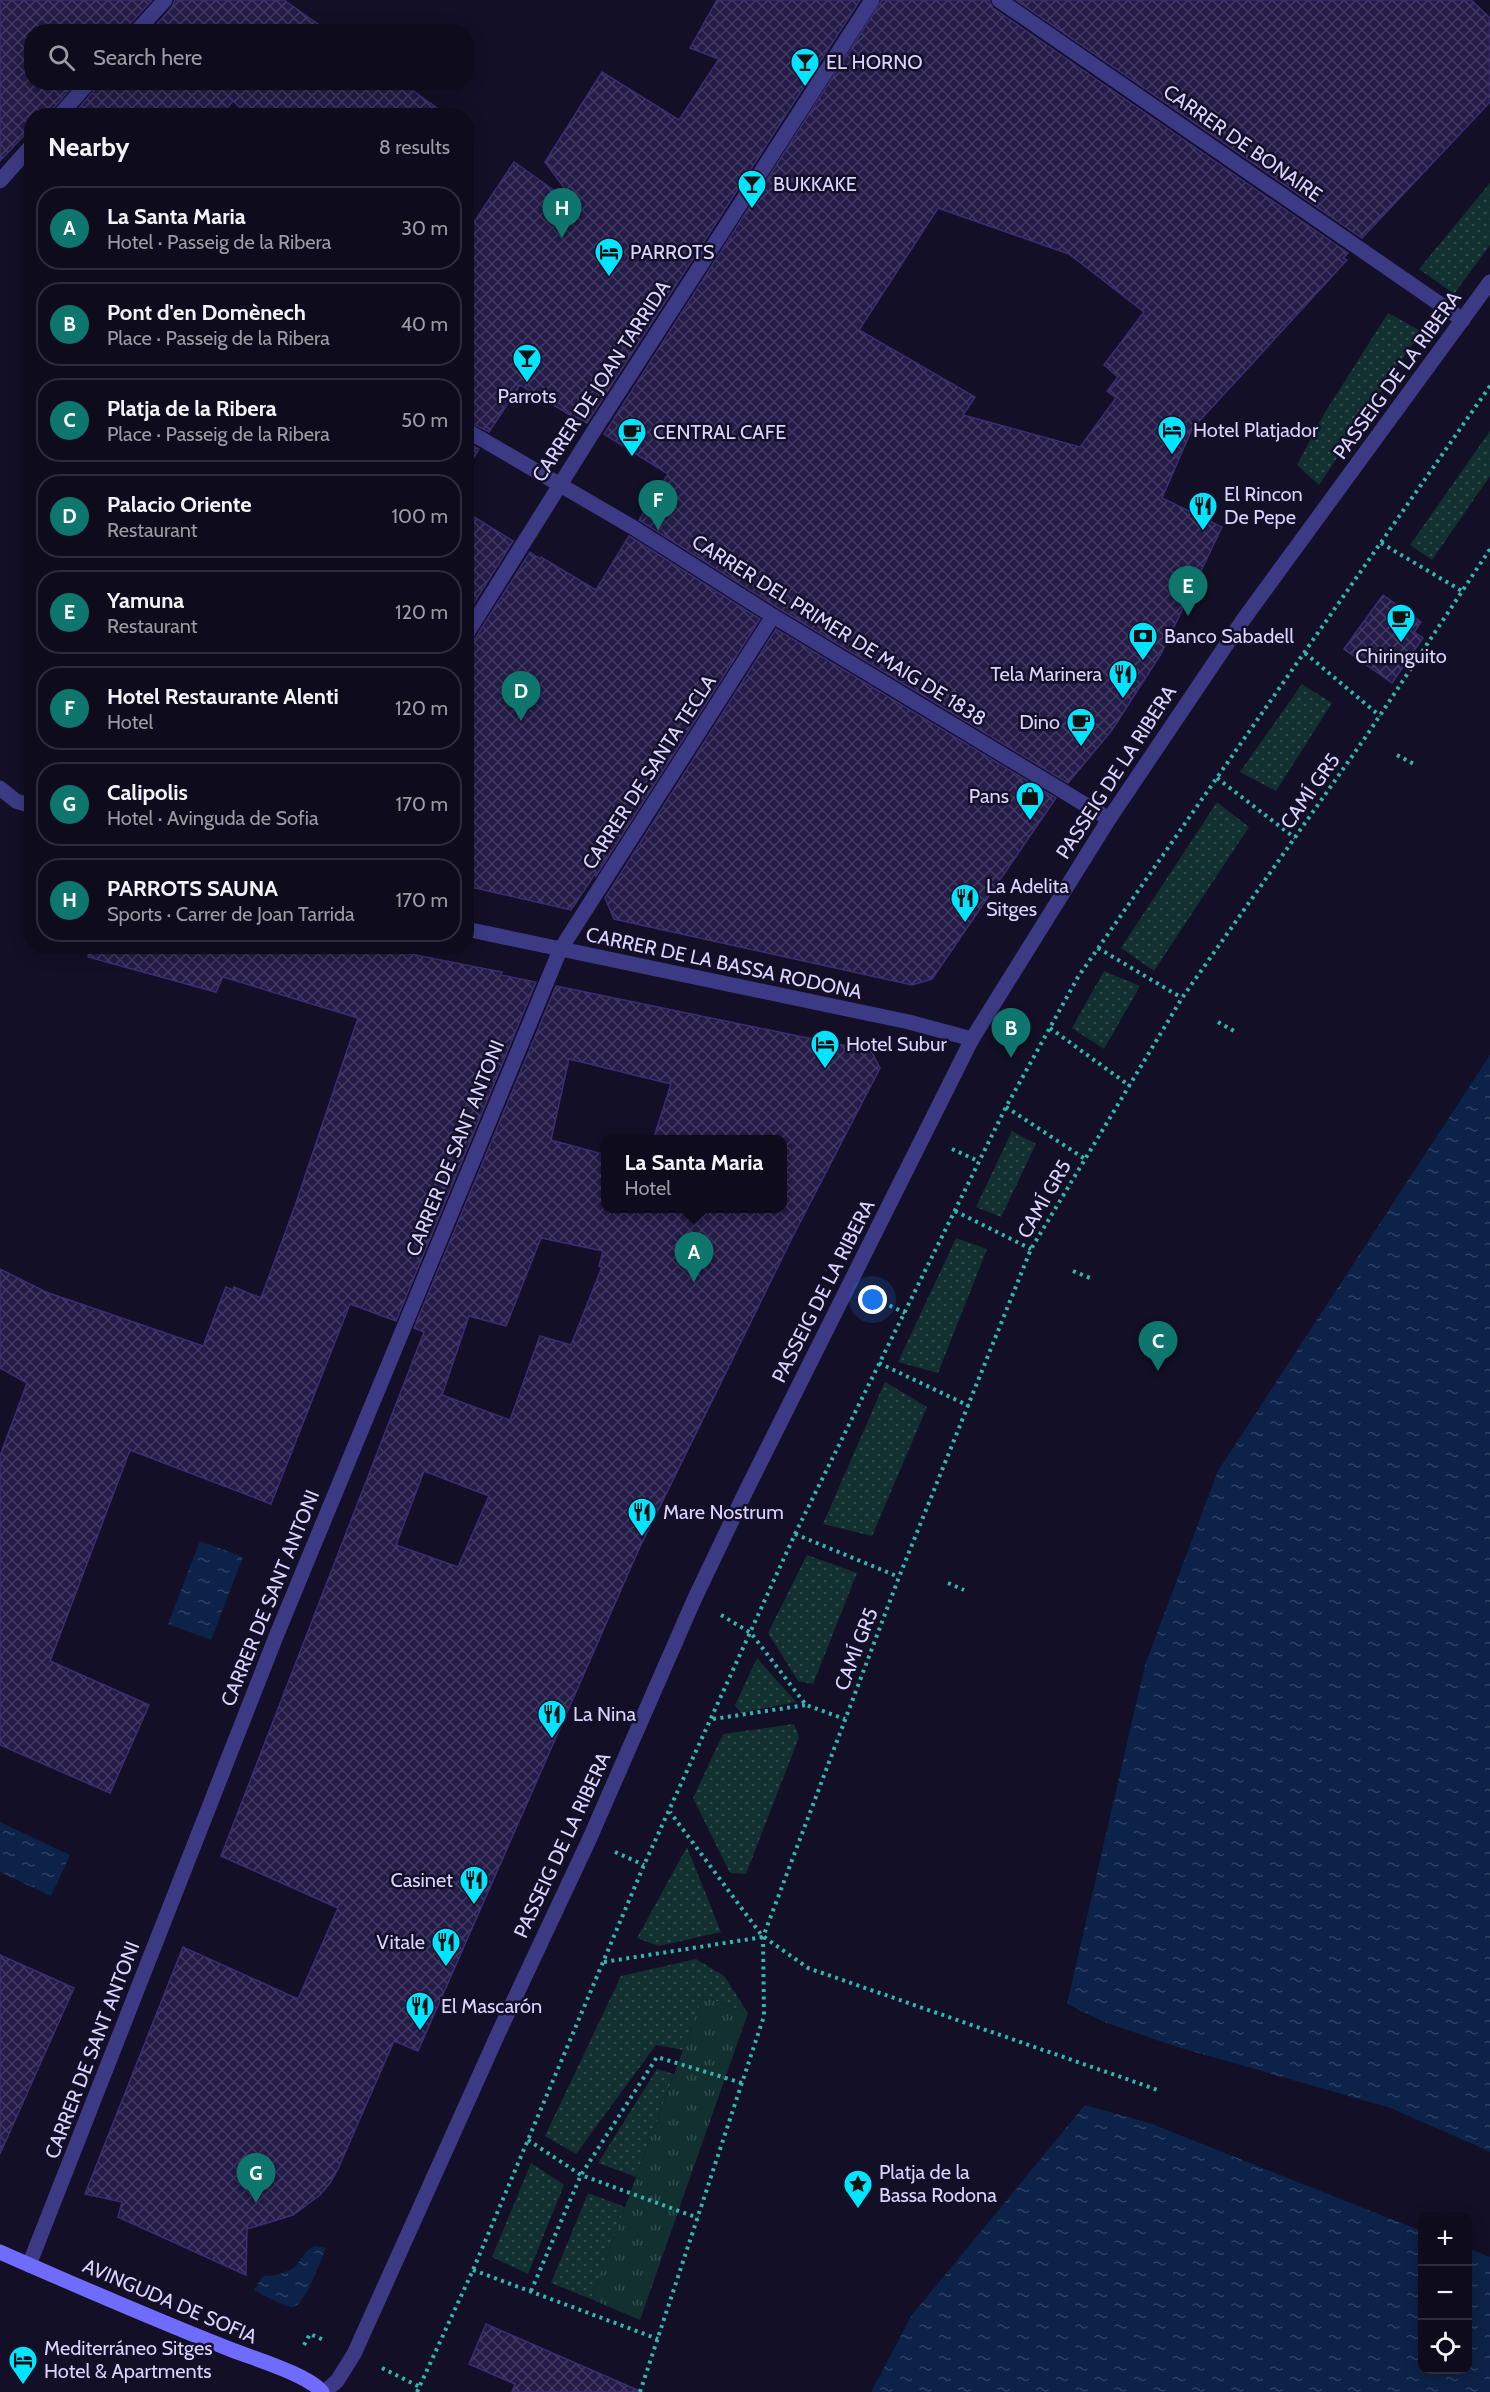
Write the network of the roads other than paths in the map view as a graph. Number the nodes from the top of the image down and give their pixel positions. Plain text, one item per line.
1 (165, 0) edge
2 (872, 0) edge
3 (999, 0) edge
4 (143, 24) edge
5 (82, 90) edge
6 (66, 108) edge
7 (24, 154) edge
8 (0, 181) edge
9 (1490, 282) edge
10 (1463, 320) junction
11 (474, 435) edge
12 (560, 484) junction
13 (773, 616) junction
14 (474, 623) edge
15 (0, 788) edge
16 (24, 804) edge
17 (1109, 819) junction
18 (474, 931) edge
19 (560, 950) junction
20 (972, 1039) junction
21 (0, 2252) edge
22 (29, 2265) junction
23 (323, 2392) edge

1 - 4 street
2 - 12 street, CARRER DE JOAN TARRIDA
3 - 10 street, CARRER DE BONAIRE
5 - 6 street
7 - 8 street
9 - 10 street, PASSEIG DE LA RIBERA
10 - 17 street, PASSEIG DE LA RIBERA
11 - 12 street, CARRER DEL PRIMER DE MAIG DE 1838
12 - 13 street, CARRER DEL PRIMER DE MAIG DE 1838
12 - 14 street, CARRER DE JOAN TARRIDA
13 - 17 street, CARRER DEL PRIMER DE MAIG DE 1838
13 - 19 street, CARRER DE SANTA TECLA
15 - 16 street
17 - 20 street, PASSEIG DE LA RIBERA
18 - 19 street, CARRER DE LA BASSA RODONA
19 - 20 street, CARRER DE LA BASSA RODONA
19 - 22 street, CARRER DE SANT ANTONI
20 - 23 street, PASSEIG DE LA RIBERA
21 - 22 street, AVINGUDA DE SOFIA
22 - 23 street, AVINGUDA DE SOFIA

